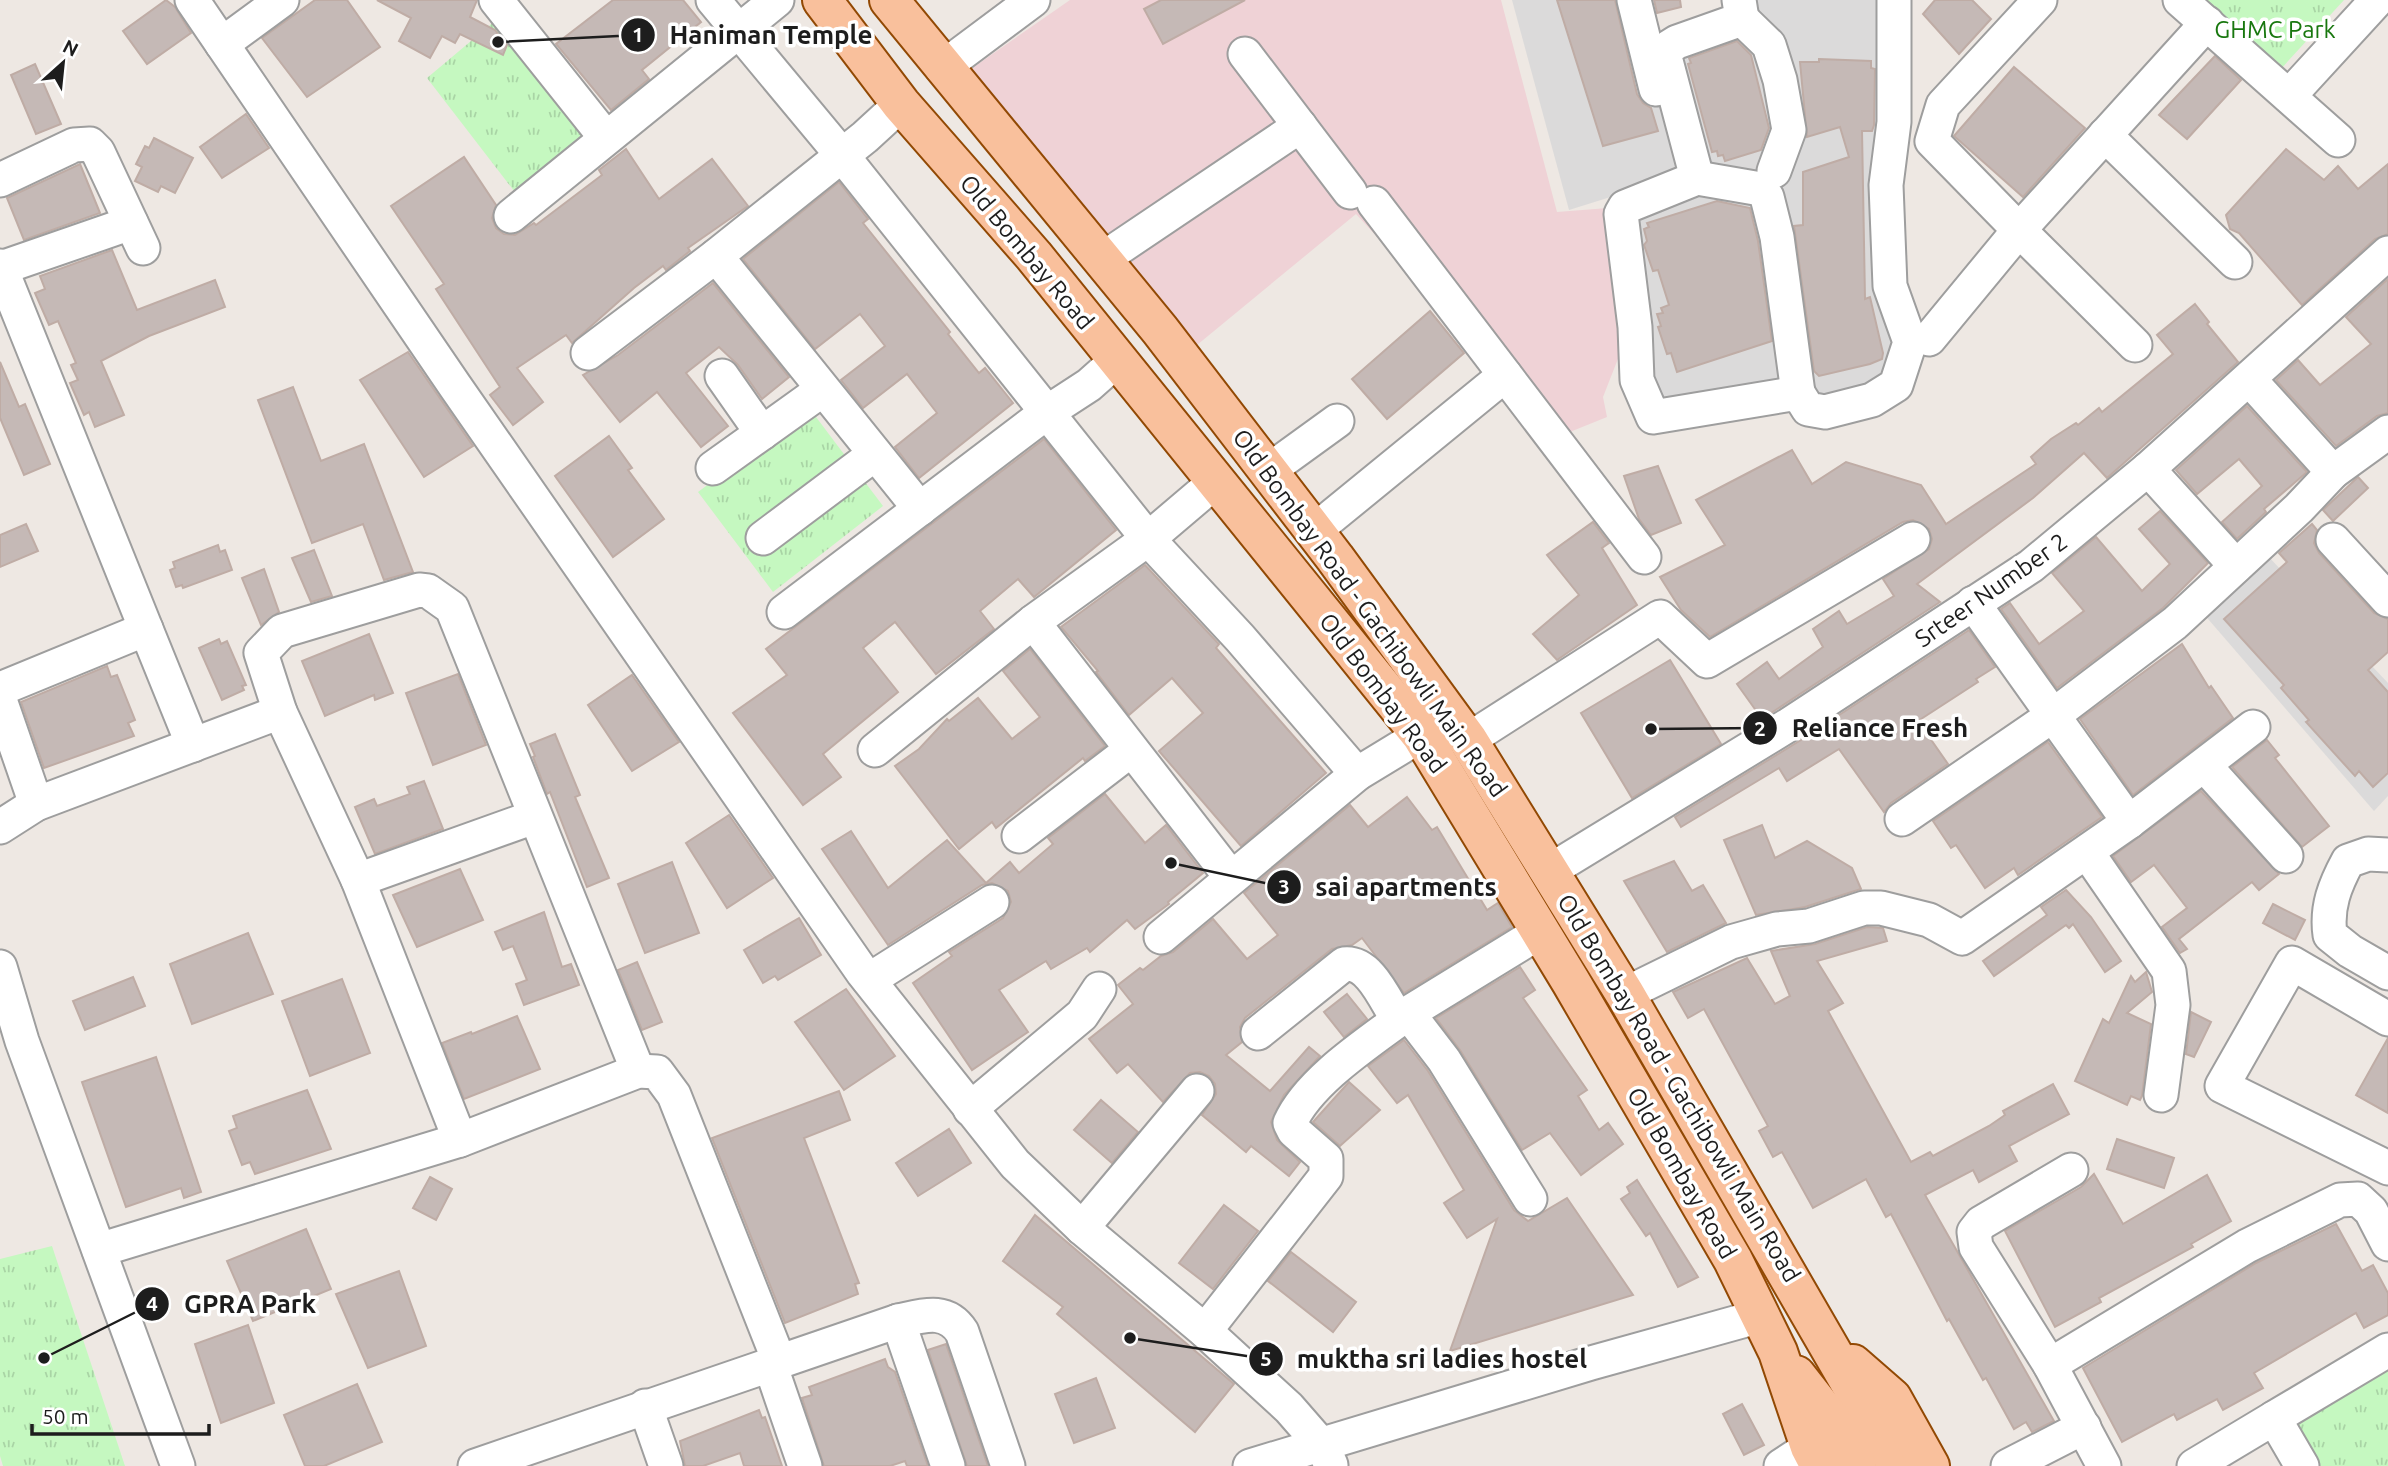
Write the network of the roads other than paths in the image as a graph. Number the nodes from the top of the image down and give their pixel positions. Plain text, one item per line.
1 (192, 0) edge
2 (282, 0) edge
3 (496, 0) edge
4 (713, 0) edge
5 (777, 0) edge
6 (822, 0) edge
7 (889, 0) edge
8 (1033, 0) edge
9 (1634, 0) edge
10 (1894, 0) edge
11 (2040, 0) edge
12 (2180, 0) edge
13 (2377, 0) edge
14 (1740, 9) edge
15 (2207, 23) junction
16 (737, 30) junction
17 (222, 44) junction
18 (1245, 54) dead end
19 (942, 68) junction
20 (2289, 96) junction
21 (901, 104) junction
22 (1661, 113) dead end
23 (1300, 127) junction
24 (2105, 135) junction
25 (606, 138) junction
26 (2339, 140) dead end
27 (841, 154) junction
28 (1697, 178) junction
29 (0, 180) edge
30 (1765, 185) junction
31 (511, 216) dead end
32 (2019, 230) junction
33 (2388, 253) edge
34 (716, 256) junction
35 (1101, 260) junction
36 (2235, 262) dead end
37 (0, 267) edge
38 (1929, 339) dead end
39 (2135, 345) dead end
40 (588, 353) dead end
41 (1102, 373) junction
42 (1505, 375) junction
43 (722, 376) dead end
44 (2249, 379) junction
45 (822, 390) junction
46 (1798, 393) junction
47 (1046, 413) junction
48 (1337, 421) dead end
49 (2388, 432) edge
50 (762, 433) junction
51 (875, 454) junction
52 (713, 468) dead end
53 (2148, 469) junction
54 (1268, 471) junction
55 (2333, 472) junction
56 (1215, 482) junction
57 (920, 509) junction
58 (1314, 531) junction
59 (763, 538) dead end
60 (1913, 539) dead end
61 (1148, 540) junction
62 (2333, 540) dead end
63 (1644, 557) dead end
64 (2236, 566) junction
65 (2388, 600) edge
66 (1973, 603) junction
67 (784, 612) dead end
68 (1033, 622) junction
69 (146, 629) junction
70 (0, 689) edge
71 (0, 701) edge
72 (280, 712) junction
73 (2055, 714) junction
74 (2253, 727) dead end
75 (1421, 735) junction
76 (1468, 740) junction
77 (193, 745) junction
78 (875, 750) dead end
79 (1131, 750) junction
80 (2205, 766) junction
81 (1357, 774) junction
82 (36, 804) junction
83 (534, 817) junction
84 (1902, 819) dead end
85 (2129, 822) junction
86 (0, 827) edge
87 (1019, 836) dead end
88 (2087, 852) junction
89 (2388, 855) edge
90 (2286, 856) dead end
91 (1551, 870) junction
92 (1230, 876) junction
93 (358, 880) junction
94 (992, 902) dead end
95 (1540, 932) junction
96 (1161, 937) dead end
97 (0, 967) edge
98 (2388, 974) edge
99 (869, 980) junction
100 (1100, 989) dead end
101 (1625, 994) junction
102 (1403, 1016) junction
103 (2388, 1018) edge
104 (1258, 1033) dead end
105 (11, 1044) edge
106 (638, 1071) junction
107 (1197, 1091) dead end
108 (2161, 1095) dead end
109 (970, 1109) junction
110 (460, 1140) junction
111 (2388, 1168) edge
112 (2071, 1170) dead end
113 (1530, 1199) dead end
114 (1082, 1228) junction
115 (2388, 1244) edge
116 (99, 1250) junction
117 (898, 1321) junction
118 (1205, 1331) junction
119 (1755, 1334) junction
120 (1830, 1344) junction
121 (2388, 1350) edge
122 (775, 1363) junction
123 (2050, 1365) junction
124 (645, 1406) junction
125 (2274, 1418) junction
126 (2084, 1427) junction
127 (1821, 1441) edge
128 (531, 1456) edge
129 (1328, 1459) edge
130 (178, 1466) edge
131 (475, 1466) edge
132 (666, 1466) edge
133 (805, 1466) edge
134 (948, 1466) edge
135 (1008, 1466) edge
136 (1250, 1466) edge
137 (1857, 1466) edge
138 (1898, 1466) edge
139 (1930, 1466) edge
140 (2008, 1466) edge
141 (2104, 1466) edge
142 (2194, 1466) edge
143 (2302, 1466) edge

1 - 17 street
2 - 17 street
3 - 25 street
4 - 16 street
5 - 16 street
6 - 21 main road, Old Bombay Road
7 - 19 main road, Old Bombay Road - Gachibowli Main Road
8 - 19 street
9 - 22 street
10 - 46 street
11 - 32 street
12 - 15 street
13 - 20 street
14 - 28 street
14 - 30 street
15 - 20 street
15 - 24 street
16 - 25 street
16 - 27 street
17 - 99 street
18 - 23 street
19 - 35 main road, Old Bombay Road - Gachibowli Main Road
20 - 26 street
21 - 27 street
21 - 41 main road, Old Bombay Road
23 - 35 street
23 - 42 street
24 - 32 street
24 - 36 street
25 - 31 street
27 - 34 street
27 - 47 street
28 - 30 street
28 - 46 street
29 - 37 street
30 - 46 street
32 - 38 street
32 - 39 street
33 - 44 street, Srteer Number 2
34 - 40 street
34 - 45 street
35 - 54 main road, Old Bombay Road - Gachibowli Main Road
37 - 69 street
41 - 47 street
41 - 56 main road, Old Bombay Road
42 - 58 street
42 - 63 street
43 - 50 street
44 - 53 street, Srteer Number 2
44 - 55 street
45 - 50 street
45 - 51 street
47 - 57 street
47 - 61 street
48 - 54 street
49 - 55 street
50 - 52 street
51 - 57 street
51 - 59 street
53 - 64 street
53 - 66 street, Srteer Number 2
54 - 58 main road, Old Bombay Road - Gachibowli Main Road
55 - 64 street
56 - 61 street
56 - 75 main road, Old Bombay Road
57 - 67 street
58 - 76 main road, Old Bombay Road - Gachibowli Main Road
60 - 76 street
61 - 68 street
61 - 81 street
62 - 65 street
64 - 73 street
66 - 73 street
66 - 91 street, Srteer Number 2
68 - 78 street
68 - 79 street
69 - 70 street
69 - 77 street
71 - 82 street
72 - 77 street
72 - 83 street
72 - 93 street
73 - 84 street
73 - 85 street
74 - 80 street
75 - 81 street
75 - 95 main road, Old Bombay Road
76 - 91 main road, Old Bombay Road - Gachibowli Main Road
77 - 82 street
79 - 87 street
79 - 92 street
80 - 85 street
80 - 90 street
81 - 92 street
82 - 86 street
83 - 93 street
83 - 106 street
85 - 88 street
88 - 101 street
88 - 108 street
89 - 98 street
91 - 101 main road, Old Bombay Road - Gachibowli Main Road
92 - 96 street
93 - 110 street
94 - 99 street
95 - 102 street
95 - 119 main road, Old Bombay Road
97 - 105 street
99 - 109 street
100 - 109 street
101 - 120 main road, Old Bombay Road - Gachibowli Main Road
102 - 104 street
102 - 113 street
102 - 118 street
103 - 111 street
105 - 116 street
106 - 110 street
106 - 122 street
107 - 114 street
109 - 114 street
110 - 116 street
112 - 123 street
114 - 118 street
115 - 123 street
116 - 130 street
117 - 122 street
117 - 134 street
117 - 135 street
118 - 129 street
119 - 127 main road, Old Bombay Road
119 - 129 street
120 - 127 main road, Old Bombay Road - Gachibowli Main Road
120 - 139 main road
121 - 125 street
122 - 124 street
122 - 133 street
123 - 126 street
124 - 128 street
124 - 132 street
125 - 142 street
125 - 143 street
126 - 140 street
126 - 141 street
127 - 137 main road
127 - 138 main road
128 - 131 street
129 - 136 street

